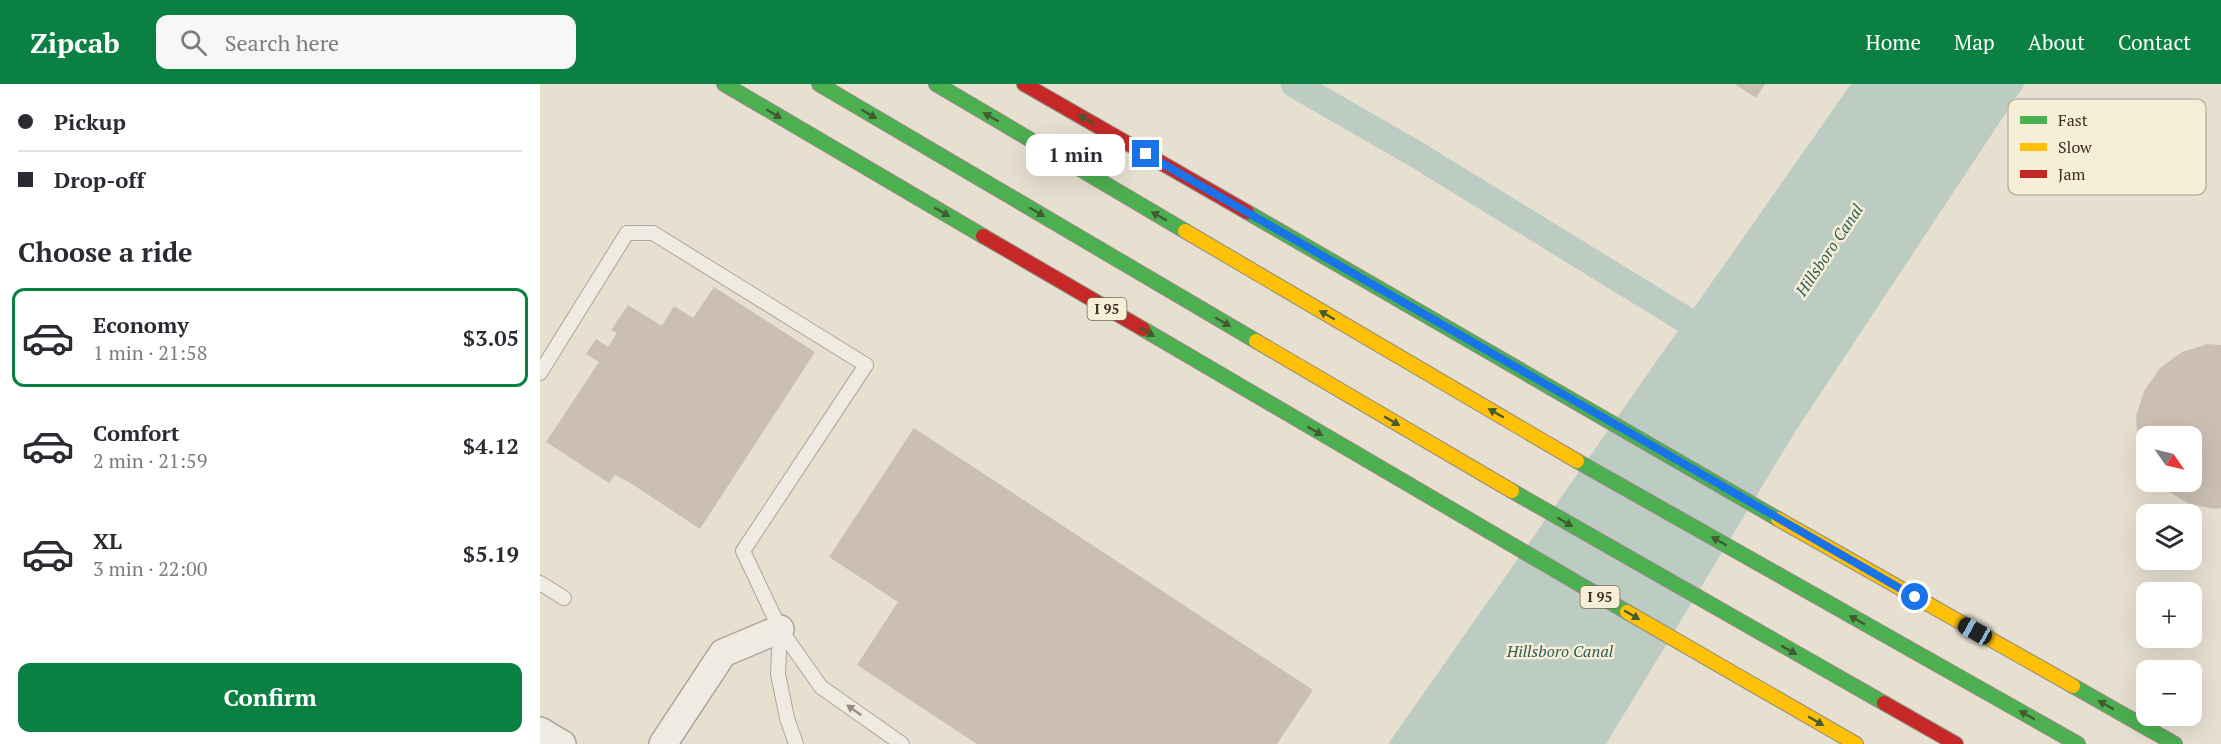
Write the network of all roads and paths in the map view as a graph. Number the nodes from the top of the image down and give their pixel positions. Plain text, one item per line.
1 (724, 84) edge
2 (819, 84) edge
3 (936, 84) edge
4 (1024, 84) edge
5 (540, 373) edge
6 (540, 583) edge
7 (564, 598) dead end
8 (780, 629) junction
9 (663, 744) edge
10 (796, 744) edge
11 (902, 744) edge
12 (1856, 744) edge
13 (1956, 744) edge
14 (2078, 744) edge
15 (2175, 744) edge

1 -> 12 highway, I 95
2 -> 13 highway
14 -> 3 highway
15 -> 4 highway
5 - 8 lane
6 - 7 lane
8 - 9 street
8 - 10 lane
11 -> 8 lane

